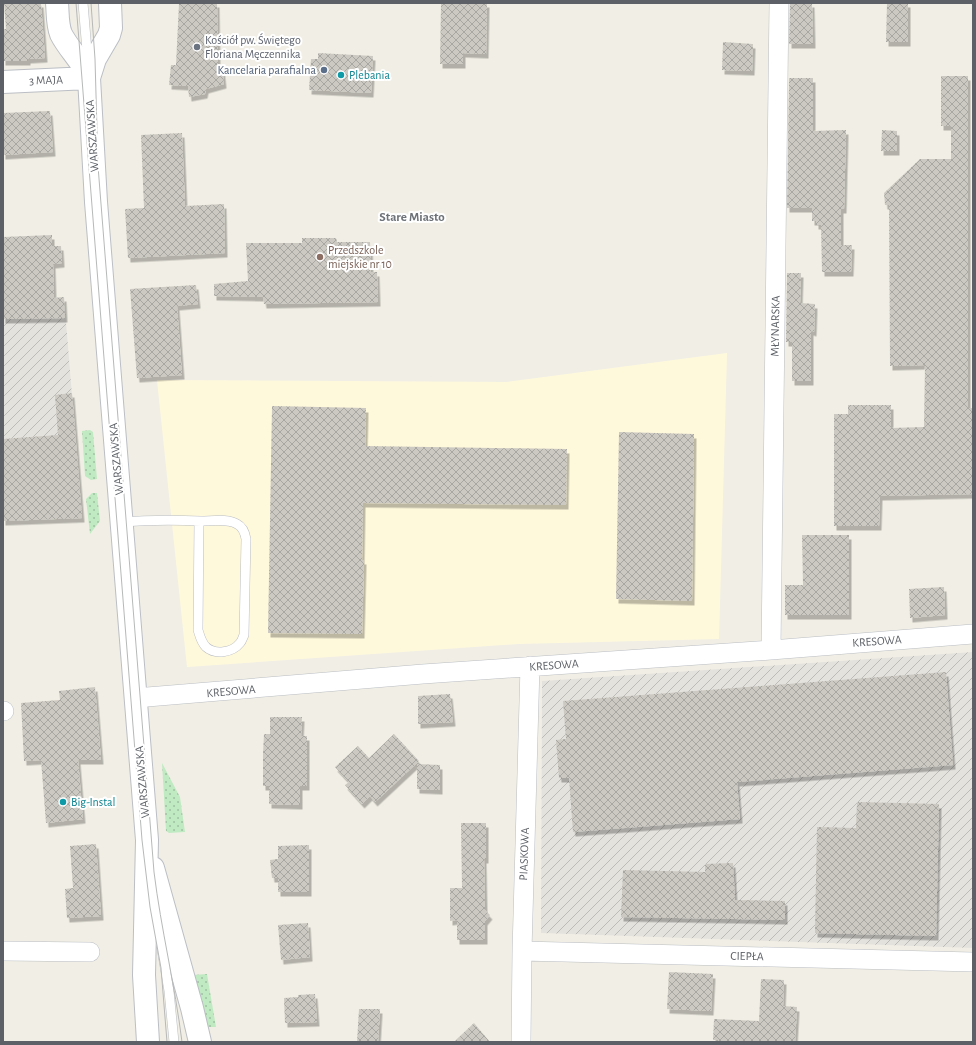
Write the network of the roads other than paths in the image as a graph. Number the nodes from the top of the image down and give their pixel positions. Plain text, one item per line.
1 (57, 3) edge
2 (83, 3) edge
3 (110, 3) edge
4 (779, 3) edge
5 (89, 78) junction
6 (3, 82) edge
7 (199, 520) junction
8 (121, 522) junction
9 (973, 634) edge
10 (771, 650) junction
11 (530, 666) junction
12 (135, 698) junction
13 (147, 840) junction
14 (3, 951) edge
15 (522, 951) junction
16 (90, 952) dead end
17 (973, 962) edge
18 (148, 1042) edge
19 (174, 1042) edge
20 (200, 1042) edge
21 (521, 1042) edge

1 - 5 street, WARSZAWSKA
2 - 5 lane
3 - 5 street, WARSZAWSKA
4 - 10 street, MŁYNARSKA
5 - 6 street, 3 MAJA
5 - 8 street, WARSZAWSKA
7 - 7 lane
7 - 8 lane
8 - 12 street, WARSZAWSKA
9 - 10 street, KRESOWA
10 - 11 street, KRESOWA
11 - 12 street, KRESOWA
11 - 15 street, PIASKOWA
12 - 13 street, WARSZAWSKA
13 - 18 street, WARSZAWSKA
13 - 19 lane
13 - 20 street, WARSZAWSKA
14 - 16 street
15 - 17 street, CIEPŁA
15 - 21 street, PIASKOWA

